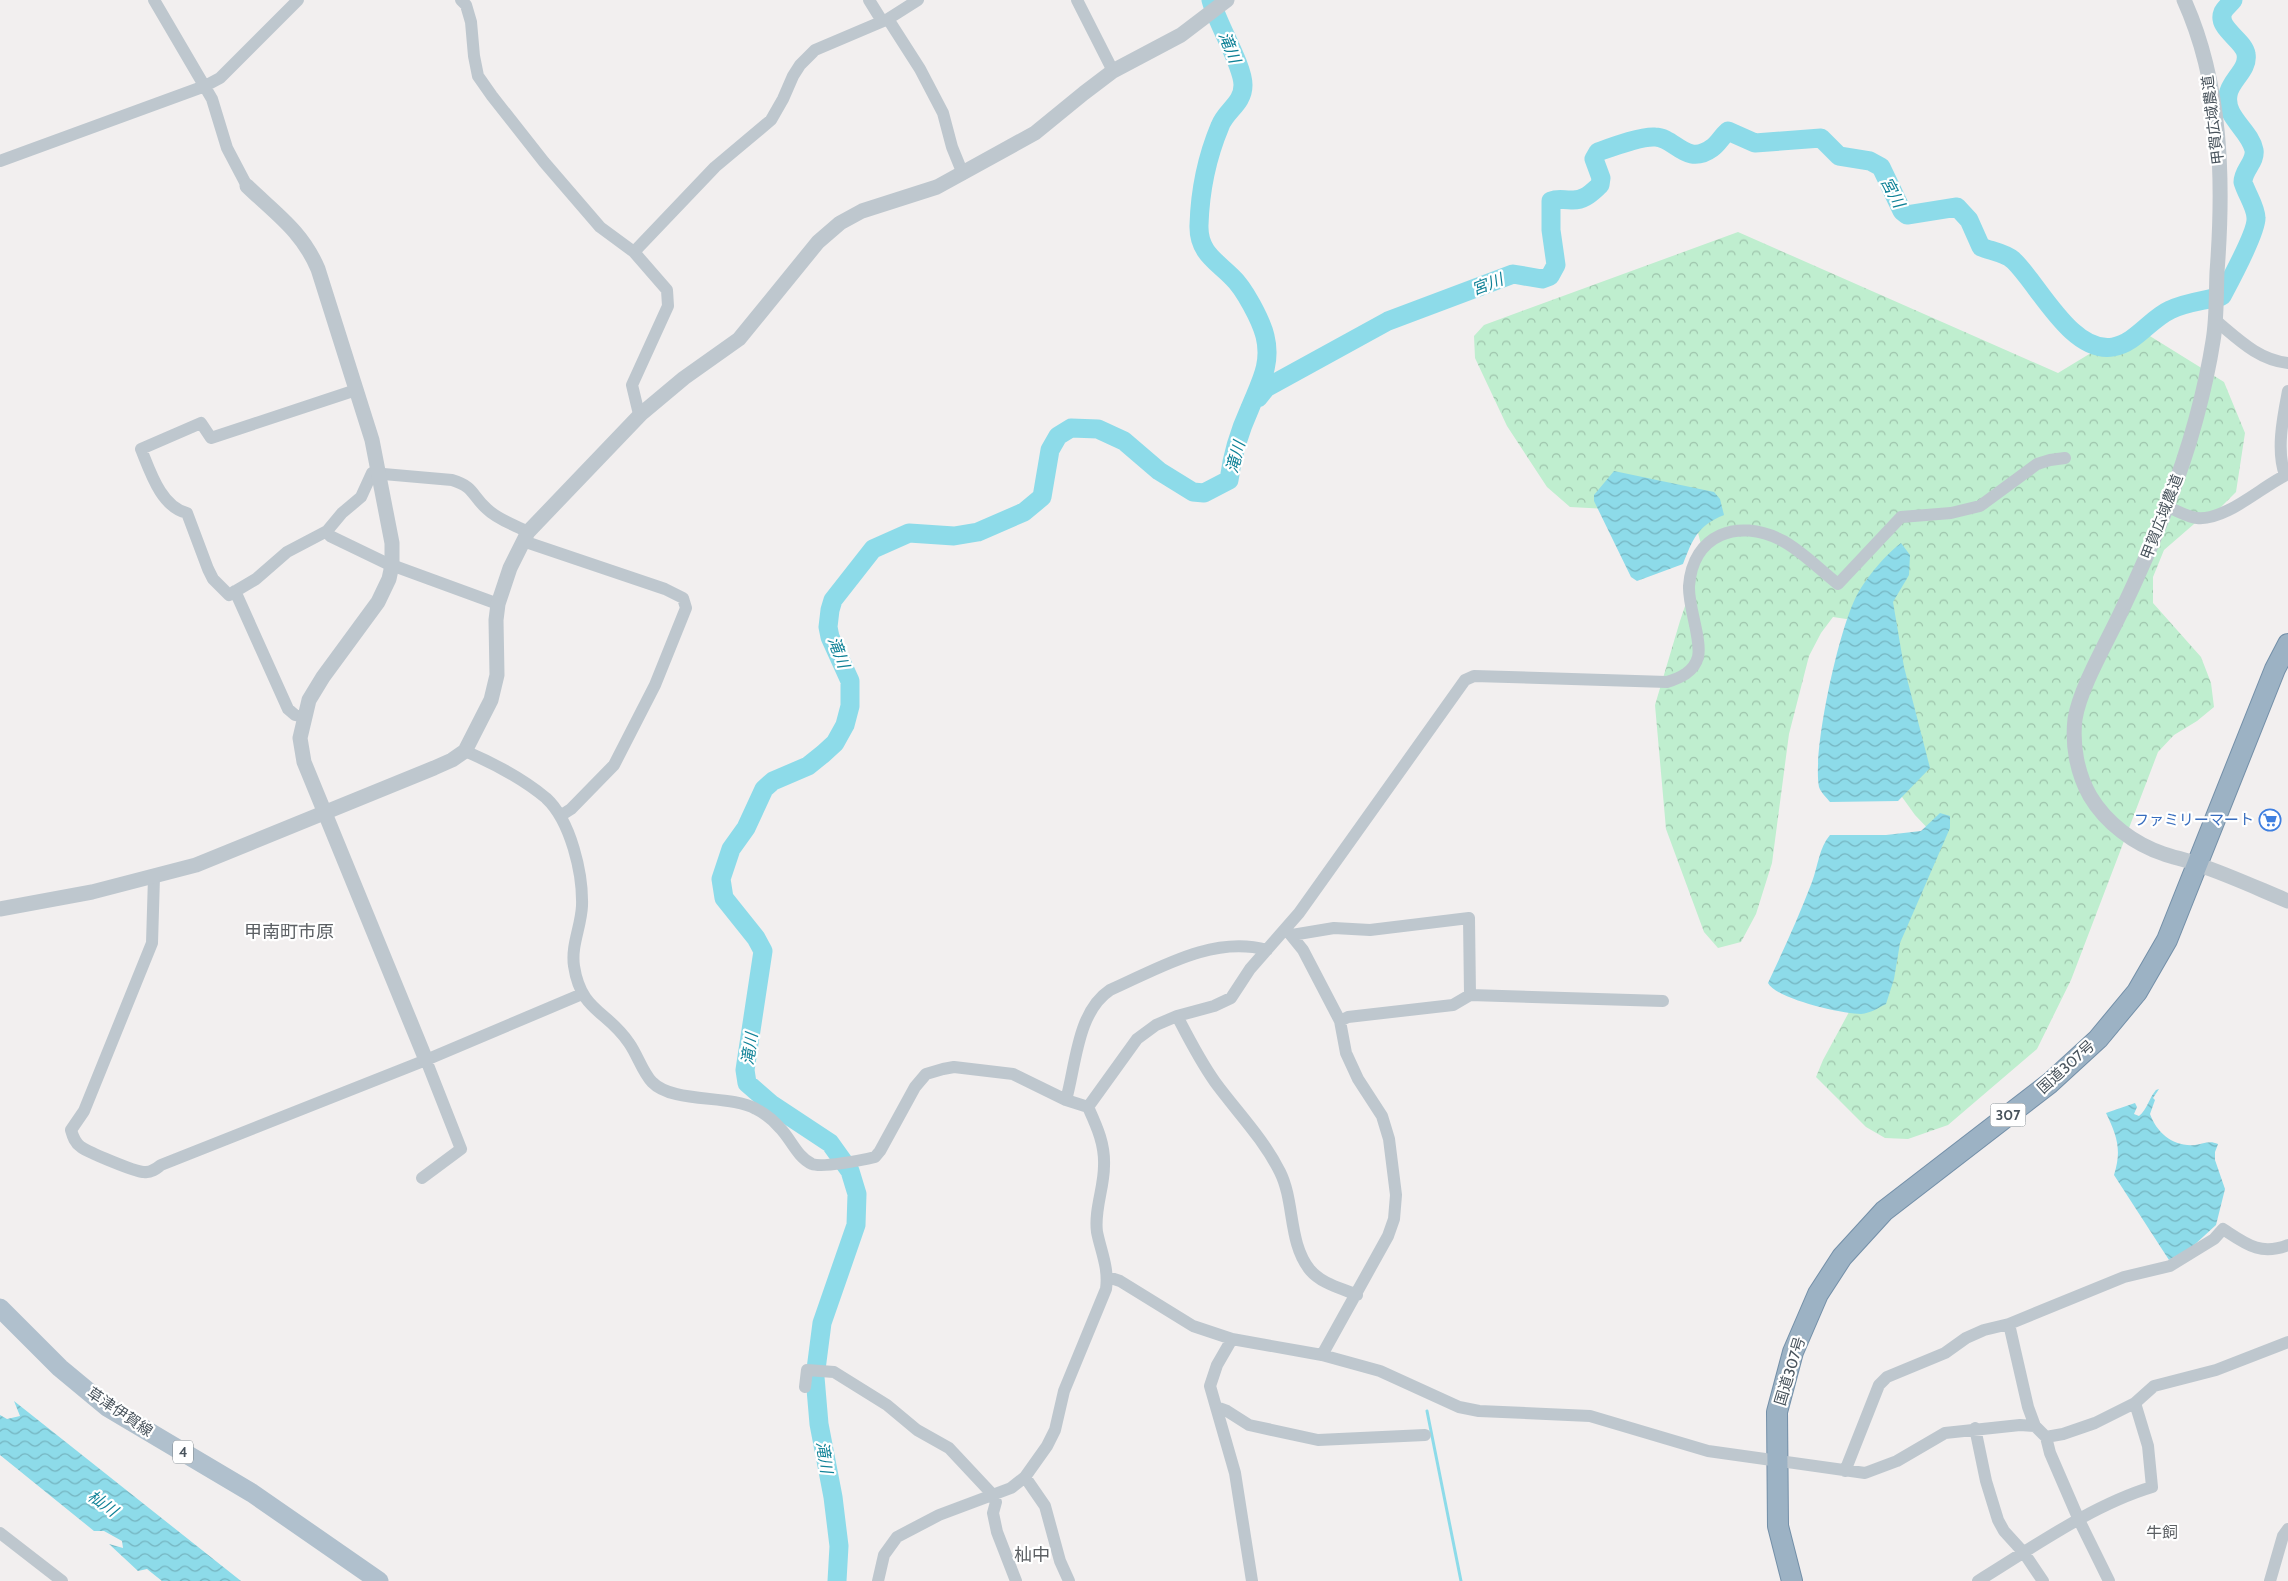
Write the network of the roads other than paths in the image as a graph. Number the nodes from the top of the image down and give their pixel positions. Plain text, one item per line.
1 (154, 0) edge
2 (298, 0) edge
3 (461, 0) edge
4 (869, 0) edge
5 (918, 0) edge
6 (1077, 0) edge
7 (2184, 0) edge
8 (1216, 8) edge
9 (885, 20) junction
10 (1113, 71) junction
11 (205, 86) junction
12 (0, 161) edge
13 (963, 174) junction
14 (247, 186) joint
15 (634, 252) junction
16 (2215, 317) junction
17 (2288, 363) edge
18 (356, 390) junction
19 (2288, 391) edge
20 (641, 414) junction
21 (2065, 458) dead end
22 (379, 473) junction
23 (2287, 475) edge
24 (2168, 507) junction
25 (327, 531) junction
26 (525, 537) junction
27 (392, 565) junction
28 (235, 591) junction
29 (498, 604) junction
30 (2288, 644) edge
31 (304, 717) junction
32 (465, 750) junction
33 (324, 812) junction
34 (560, 816) junction
35 (2198, 864) junction
36 (154, 877) junction
37 (2288, 901) edge
38 (0, 909) edge
39 (1289, 932) junction
40 (1266, 950) junction
41 (582, 994) junction
42 (1470, 995) junction
43 (1663, 1001) dead end
44 (1177, 1016) junction
45 (1340, 1021) junction
46 (426, 1060) junction
47 (1066, 1100) junction
48 (1088, 1107) junction
49 (422, 1178) dead end
50 (2288, 1245) edge
51 (1108, 1277) junction
52 (1357, 1294) junction
53 (0, 1308) edge
54 (2010, 1324) junction
55 (1232, 1339) junction
56 (2288, 1342) edge
57 (1322, 1355) junction
58 (805, 1387) dead end
59 (2135, 1403) junction
60 (1216, 1407) junction
61 (2035, 1426) junction
62 (1975, 1428) junction
63 (1425, 1435) dead end
64 (2046, 1437) junction
65 (1776, 1459) junction
66 (1845, 1471) junction
67 (1024, 1477) junction
68 (993, 1495) junction
69 (2079, 1520) junction
70 (2288, 1529) edge
71 (0, 1533) edge
72 (2024, 1553) junction
73 (62, 1581) edge
74 (379, 1581) edge
75 (878, 1581) edge
76 (1016, 1581) edge
77 (1069, 1581) edge
78 (1252, 1581) edge
79 (1792, 1581) edge
80 (1978, 1581) edge
81 (2043, 1581) edge
82 (2109, 1581) edge
83 (2270, 1581) edge

1 - 11 street
2 - 11 street
3 - 15 street
4 - 9 street
5 - 9 street
6 - 10 street
7 - 16 street, 甲賀広域農道
8 - 10 street
9 - 13 street
9 - 15 street
10 - 13 street
11 - 12 street
11 - 14 street
13 - 20 street
14 - 18 street
15 - 20 street
16 - 17 street
16 - 24 street, 甲賀広域農道
18 - 22 street
18 - 28 street
19 - 23 street
20 - 26 street
21 - 39 street
22 - 25 street
22 - 26 street
22 - 27 street
23 - 24 street
24 - 35 street, 甲賀広域農道
25 - 27 street
25 - 28 street
26 - 29 street
26 - 34 street
27 - 29 street
27 - 31 street
28 - 31 street
29 - 32 street
30 - 35 highway, 国道307号 / 307
31 - 33 street
32 - 33 street
32 - 34 street
33 - 36 street
33 - 46 street
34 - 41 street
35 - 37 street, 甲賀広域農道
35 - 65 highway, 国道307号 / 307
36 - 38 street
36 - 46 street
39 - 40 street
39 - 42 street
39 - 45 street
40 - 44 street
40 - 47 street
41 - 46 street
41 - 47 street
42 - 43 street
42 - 45 street
44 - 48 street
44 - 52 street
45 - 52 street
46 - 49 street
47 - 48 street
48 - 51 street
50 - 54 street
51 - 55 street
51 - 67 street
52 - 57 street
53 - 74 main road, 草津伊賀線 / 4
54 - 61 street
54 - 66 street
55 - 57 street
55 - 60 street
56 - 59 street
57 - 65 street
58 - 68 street
59 - 64 street
59 - 69 street
60 - 63 street
60 - 78 street
61 - 62 street
61 - 64 street
62 - 66 street
62 - 72 street
64 - 69 street
65 - 66 street
65 - 79 highway, 国道307号 / 307
67 - 68 street
67 - 77 street
68 - 75 street
68 - 76 street
69 - 72 street
69 - 82 street
70 - 83 street
71 - 73 street
72 - 80 street
72 - 81 street

